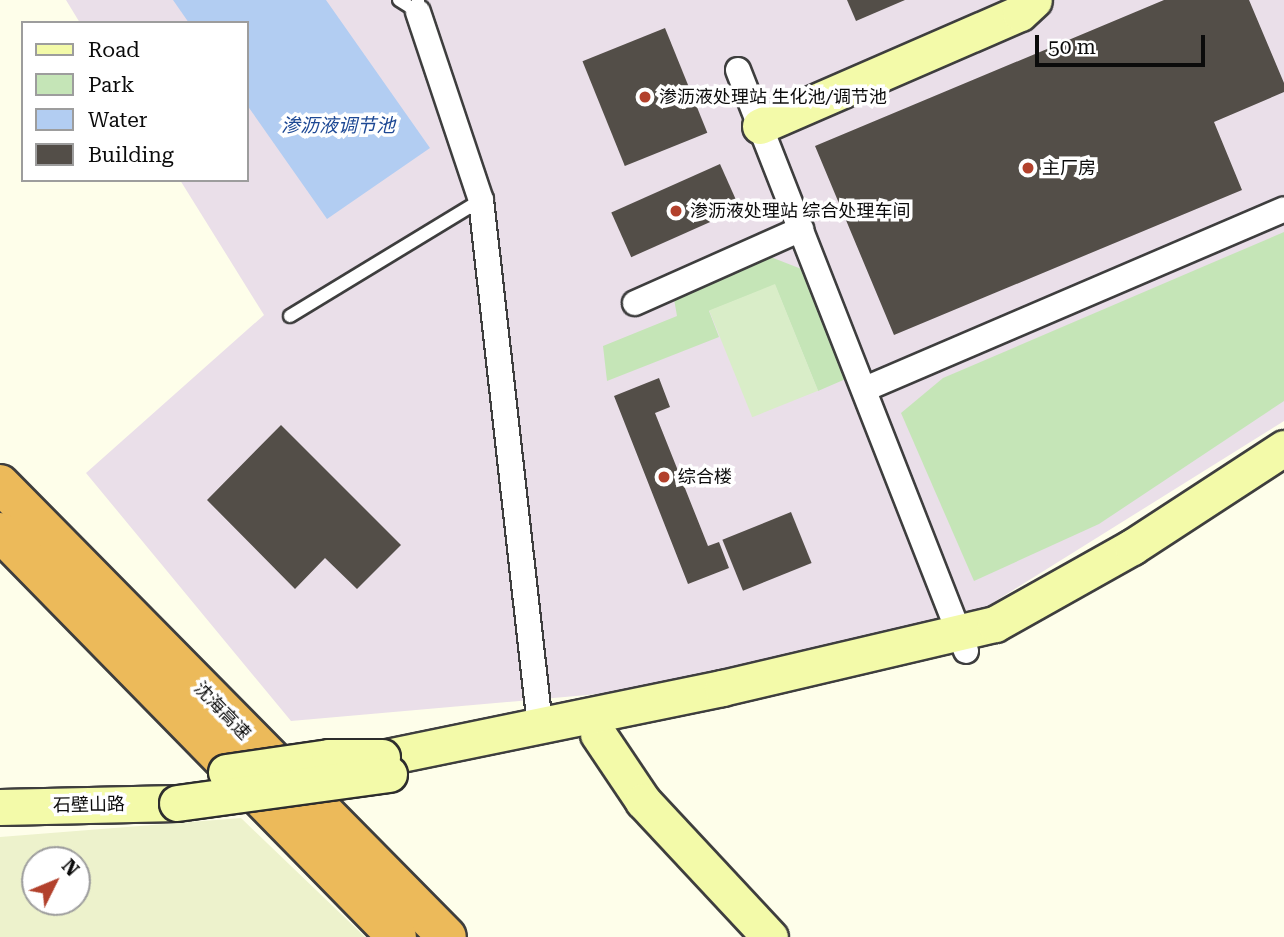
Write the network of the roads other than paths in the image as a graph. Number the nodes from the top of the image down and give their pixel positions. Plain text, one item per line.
1 (1034, 0) edge
2 (412, 4) edge
3 (738, 70) dead end
4 (760, 126) junction
5 (481, 200) junction
6 (1284, 209) edge
7 (801, 229) junction
8 (635, 303) dead end
9 (290, 316) dead end
10 (864, 389) junction
11 (1284, 448) edge
12 (1284, 474) edge
13 (0, 484) edge
14 (0, 532) edge
15 (964, 641) junction
16 (540, 726) junction
17 (598, 734) junction
18 (387, 765) junction
19 (0, 788) edge
20 (176, 791) junction
21 (0, 807) edge
22 (397, 937) edge
23 (447, 937) edge
24 (770, 937) edge

1 - 4 main road
2 - 5 street
3 - 4 street
4 - 7 street
5 - 9 lane
5 - 16 street
6 - 10 street
7 - 8 street
7 - 10 street
10 - 15 street
11 - 15 main road
12 - 15 main road
13 - 23 highway, 沈海高速
14 - 22 highway, 沈海高速
15 - 16 main road
15 - 17 main road
16 - 18 main road
17 - 18 main road
17 - 24 main road
18 - 20 main road, bridge
19 - 20 main road
20 - 21 main road, 石壁山路

